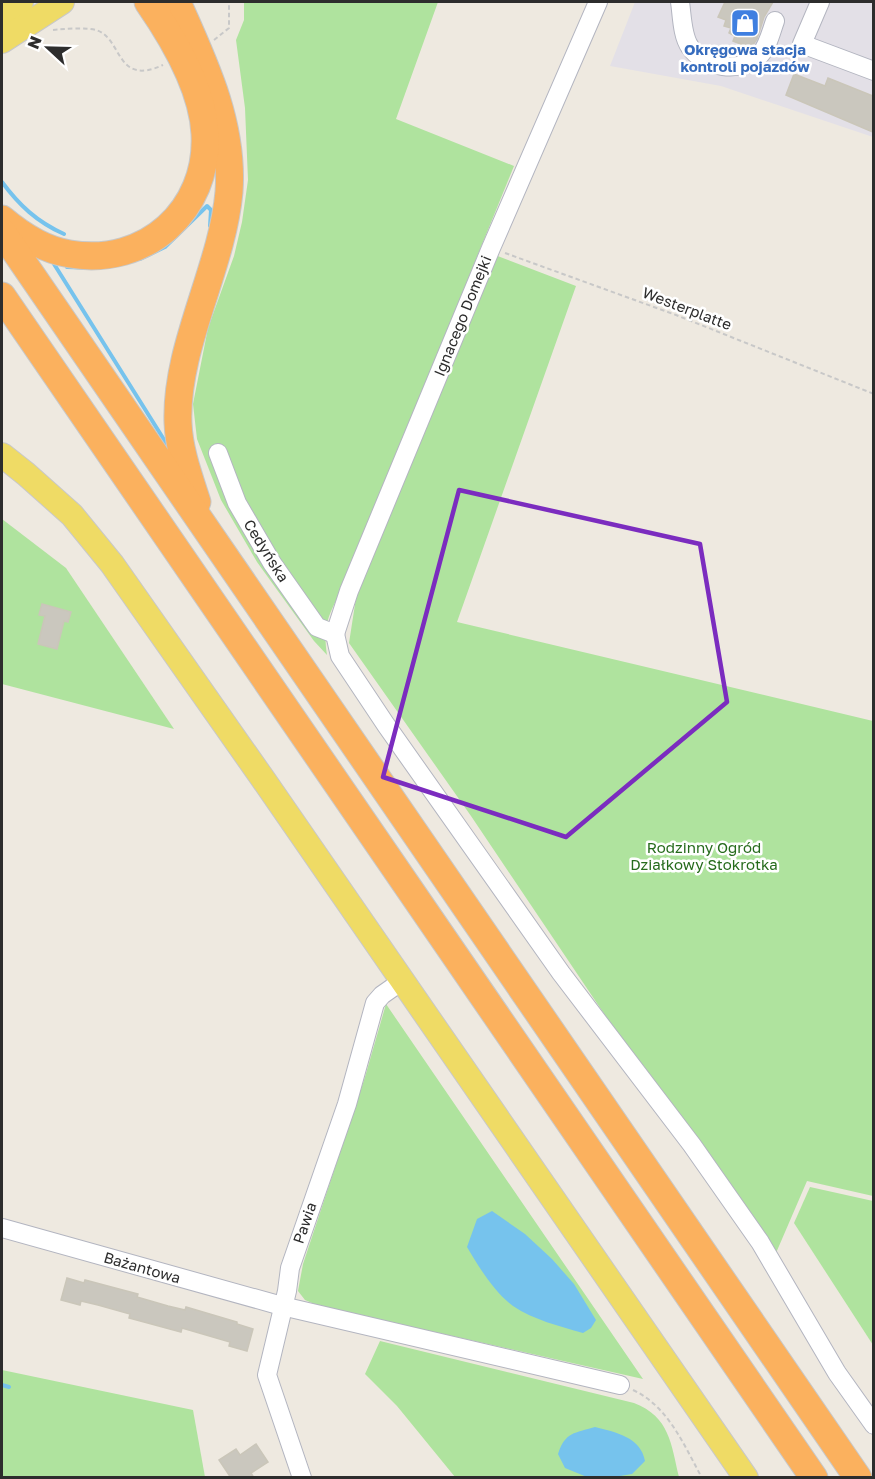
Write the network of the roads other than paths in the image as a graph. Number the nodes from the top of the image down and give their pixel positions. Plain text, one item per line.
1 (21, 2) edge
2 (62, 2) edge
3 (148, 2) edge
4 (177, 2) edge
5 (598, 2) edge
6 (680, 2) edge
7 (820, 2) edge
8 (2, 15) edge
9 (775, 21) dead end
10 (2, 41) edge
11 (873, 71) edge
12 (2, 219) edge
13 (2, 232) edge
14 (2, 296) edge
15 (218, 453) dead end
16 (2, 455) edge
17 (204, 527) junction
18 (335, 634) junction
19 (402, 981) junction
20 (2, 1228) edge
21 (282, 1306) junction
22 (620, 1385) road end
23 (873, 1425) edge
24 (296, 1457) junction
25 (286, 1478) edge
26 (302, 1478) edge
27 (746, 1478) edge
28 (814, 1478) edge
29 (858, 1478) edge

1 - 8 main road
2 - 10 main road
3 - 12 highway
4 - 17 highway
5 - 18 street, Ignacego Domejki
6 - 9 street
7 - 11 street
13 - 17 highway
14 - 28 highway
15 - 18 street, Cedyńska
16 - 19 main road
17 - 29 highway
18 - 23 street
19 - 21 street, Pawia
19 - 27 main road
20 - 21 street, Bażantowa
21 - 22 street, Bażantowa
21 - 24 street, Pawia
24 - 25 street
24 - 26 street, Pawia

